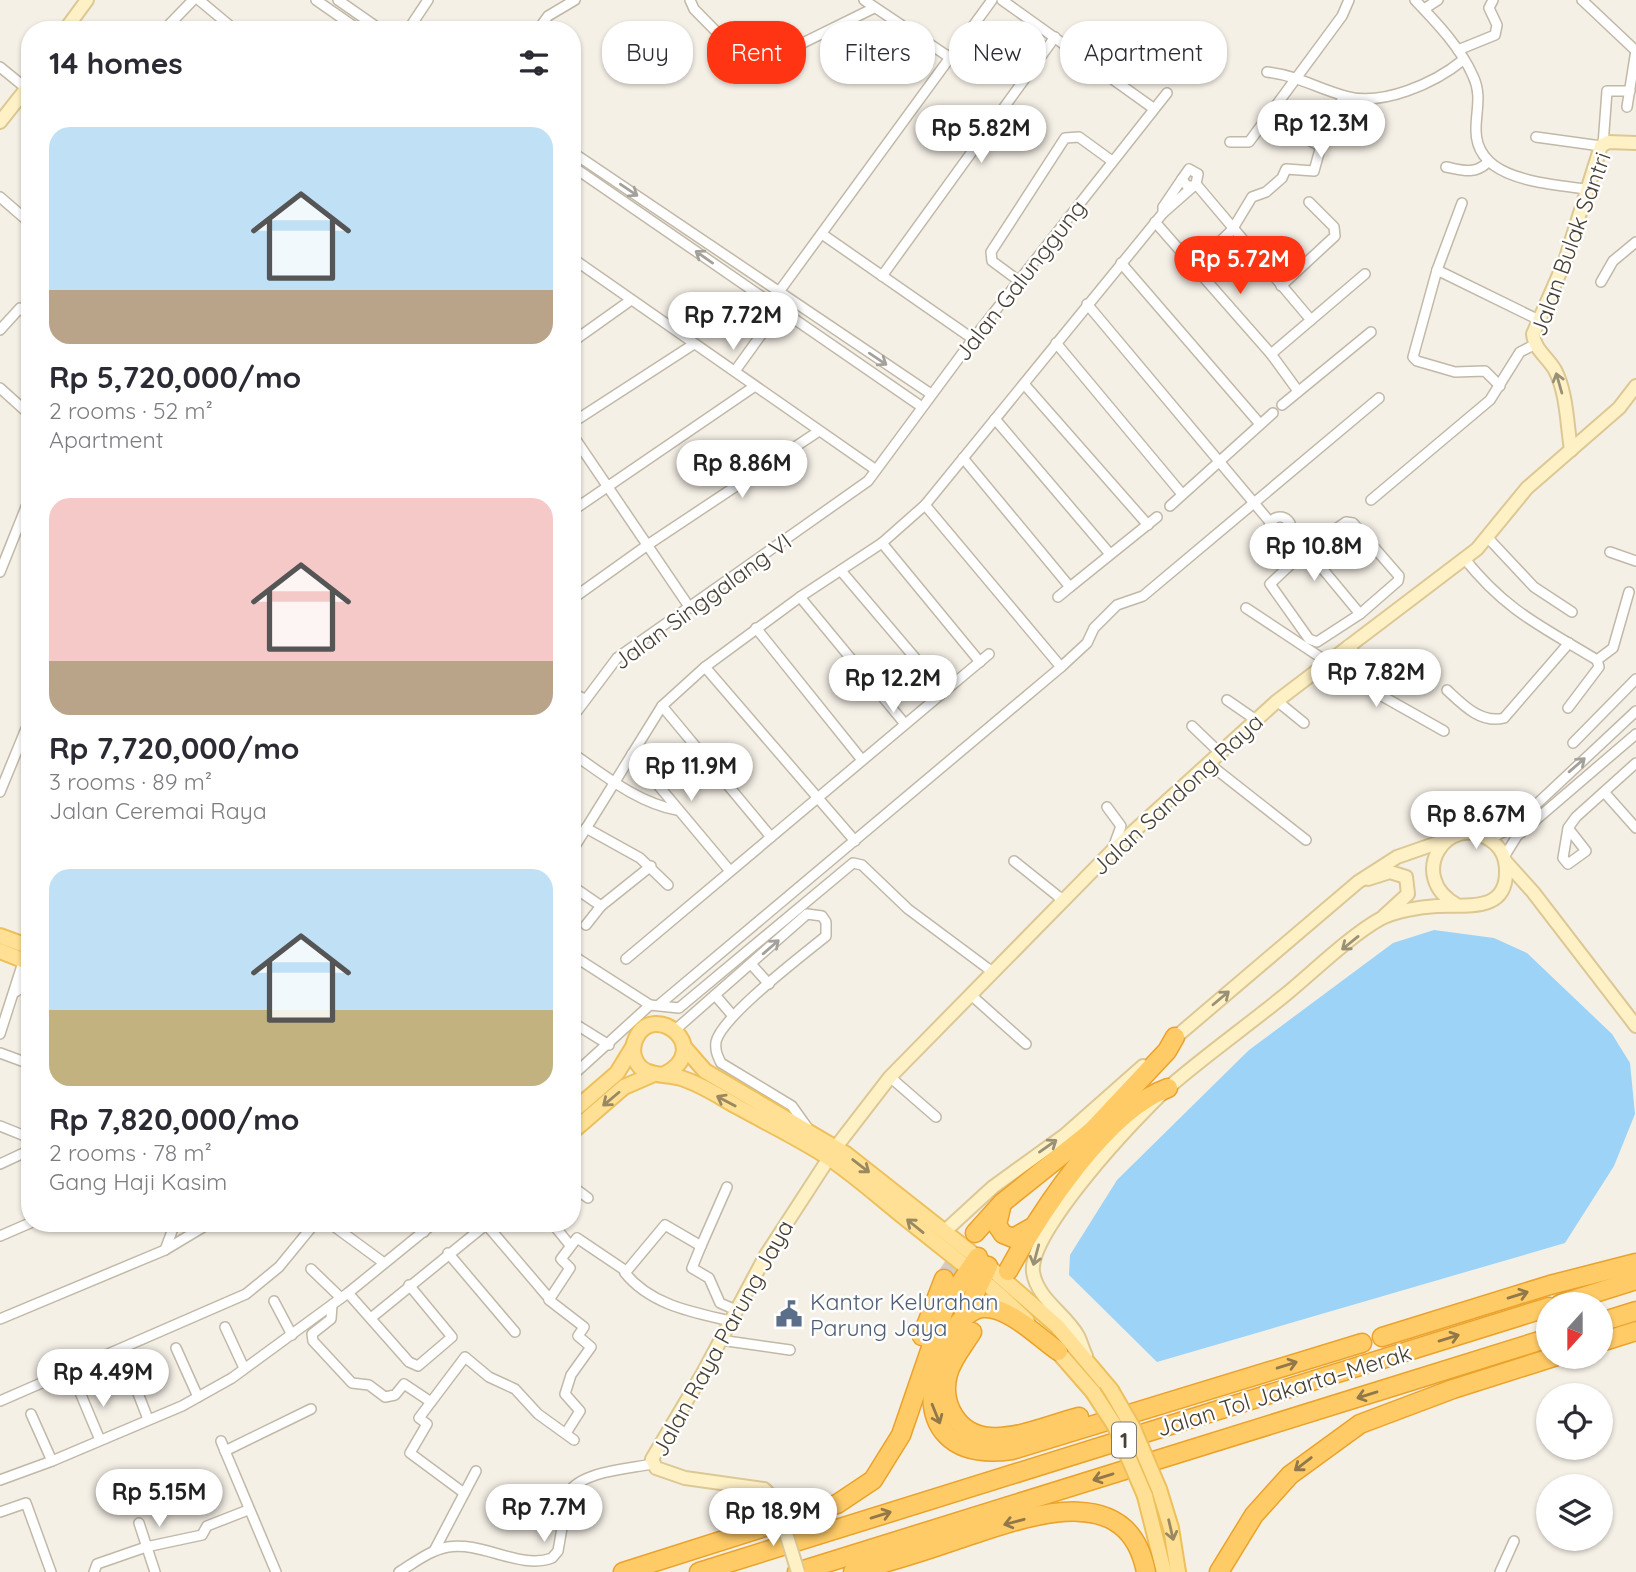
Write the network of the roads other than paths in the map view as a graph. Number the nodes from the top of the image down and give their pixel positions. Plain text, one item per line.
1 (88, 0) edge
2 (193, 0) edge
3 (199, 0) edge
4 (316, 0) edge
5 (338, 0) edge
6 (428, 0) edge
7 (575, 0) edge
8 (690, 0) edge
9 (864, 0) edge
10 (992, 0) edge
11 (1002, 0) edge
12 (1349, 0) edge
13 (1415, 0) edge
14 (1438, 0) edge
15 (1493, 0) edge
16 (1582, 0) edge
17 (874, 8) junction
18 (1424, 9) junction
19 (72, 21) edge
20 (173, 21) edge
21 (224, 21) edge
22 (346, 21) edge
23 (369, 21) edge
24 (414, 21) edge
25 (544, 21) edge
26 (976, 21) edge
27 (1055, 37) junction
28 (1458, 50) junction
29 (1636, 50) edge
30 (949, 57) joint
31 (1463, 60) junction
32 (0, 67) edge
33 (1267, 72) dead end
34 (1295, 76) junction
35 (21, 82) edge
36 (1630, 91) junction
37 (1167, 93) dead end
38 (21, 96) edge
39 (1344, 96) junction
40 (1627, 107) dead end
41 (1153, 108) junction
42 (1266, 118) junction
43 (0, 122) edge
44 (1536, 137) dead end
45 (1230, 142) dead end
46 (1322, 142) junction
47 (1636, 143) edge
48 (1602, 145) junction
49 (581, 158) edge
50 (1112, 161) junction
51 (1487, 163) junction
52 (1446, 167) dead end
53 (581, 172) edge
54 (1182, 179) junction
55 (1194, 185) junction
56 (1585, 189) junction
57 (0, 197) edge
58 (1309, 202) dead end
59 (1462, 203) dead end
60 (1163, 213) junction
61 (21, 215) edge
62 (1155, 222) junction
63 (1231, 230) junction
64 (691, 232) junction
65 (822, 234) junction
66 (684, 242) junction
67 (1636, 242) edge
68 (1121, 262) junction
69 (581, 264) edge
70 (1194, 266) junction
71 (1437, 270) junction
72 (1365, 274) dead end
73 (882, 276) junction
74 (1019, 281) junction
75 (1601, 282) dead end
76 (1281, 285) junction
77 (779, 292) junction
78 (631, 300) junction
79 (770, 304) junction
80 (1087, 304) junction
81 (21, 309) edge
82 (779, 310) junction
83 (1311, 320) junction
84 (1539, 320) junction
85 (0, 330) edge
86 (1371, 332) dead end
87 (581, 335) edge
88 (973, 339) junction
89 (1056, 343) junction
90 (694, 344) junction
91 (856, 344) junction
92 (1534, 345) junction
93 (1271, 354) junction
94 (847, 356) junction
95 (735, 371) junction
96 (1024, 384) junction
97 (755, 386) junction
98 (1500, 386) junction
99 (1636, 386) edge
100 (0, 388) edge
101 (1298, 391) junction
102 (931, 394) junction
103 (1379, 398) dead end
104 (1282, 405) dead end
105 (21, 407) edge
106 (922, 407) junction
107 (1273, 413) dead end
108 (581, 417) edge
109 (995, 419) junction
110 (1260, 424) junction
111 (819, 431) junction
112 (581, 448) edge
113 (1571, 450) junction
114 (963, 458) junction
115 (1219, 461) junction
116 (876, 470) junction
117 (608, 486) junction
118 (1182, 494) junction
119 (1371, 500) dead end
120 (1253, 504) junction
121 (581, 505) edge
122 (925, 505) junction
123 (1170, 506) dead end
124 (1157, 517) dead end
125 (21, 519) edge
126 (1270, 522) junction
127 (19, 524) joint
128 (1148, 525) junction
129 (1292, 532) junction
130 (1488, 538) junction
131 (882, 542) junction
132 (649, 544) junction
133 (1306, 550) junction
134 (1610, 552) dead end
135 (1110, 554) junction
136 (1464, 558) junction
137 (1636, 561) edge
138 (0, 572) edge
139 (842, 572) junction
140 (1070, 587) junction
141 (1629, 592) dead end
142 (581, 593) edge
143 (800, 597) junction
144 (1058, 597) dead end
145 (690, 608) junction
146 (1246, 608) dead end
147 (1572, 612) dead end
148 (1360, 614) junction
149 (756, 628) junction
150 (1569, 643) junction
151 (1348, 645) junction
152 (989, 654) dead end
153 (1328, 660) junction
154 (1597, 660) junction
155 (980, 662) junction
156 (1367, 666) dead end
157 (705, 667) junction
158 (1062, 667) junction
159 (1636, 679) edge
160 (1447, 690) dead end
161 (944, 692) junction
162 (581, 697) edge
163 (585, 699) junction
164 (1227, 700) dead end
165 (1277, 701) junction
166 (581, 705) edge
167 (662, 706) junction
168 (1568, 708) dead end
169 (1636, 711) edge
170 (1256, 720) junction
171 (1304, 723) dead end
172 (905, 724) junction
173 (1192, 726) dead end
174 (1444, 731) dead end
175 (1636, 734) edge
176 (21, 741) edge
177 (1573, 743) dead end
178 (1220, 753) junction
179 (632, 754) junction
180 (581, 759) edge
181 (862, 760) junction
182 (1209, 763) junction
183 (1636, 764) edge
184 (614, 782) junction
185 (0, 792) edge
186 (1604, 792) junction
187 (1545, 794) junction
188 (816, 799) junction
189 (1553, 805) junction
190 (1107, 807) dead end
191 (677, 810) junction
192 (586, 828) junction
193 (1568, 828) dead end
194 (1636, 828) edge
195 (581, 836) edge
196 (1485, 836) junction
197 (771, 837) junction
198 (1448, 839) junction
199 (1306, 840) dead end
200 (855, 841) junction
201 (1112, 851) junction
202 (1505, 860) junction
203 (1014, 861) dead end
204 (650, 866) junction
205 (730, 871) junction
206 (1358, 882) junction
207 (668, 885) dead end
208 (581, 892) edge
209 (1500, 892) junction
210 (1533, 892) junction
211 (1064, 901) junction
212 (1457, 905) junction
213 (601, 906) junction
214 (1381, 918) junction
215 (586, 925) dead end
216 (0, 936) edge
217 (21, 948) edge
218 (0, 951) edge
219 (21, 952) edge
220 (626, 959) dead end
221 (581, 960) edge
222 (751, 964) junction
223 (21, 968) edge
224 (994, 973) junction
225 (769, 985) junction
226 (21, 988) edge
227 (15, 992) junction
228 (715, 995) junction
229 (971, 995) junction
230 (655, 1005) junction
231 (733, 1016) junction
232 (1636, 1026) edge
233 (581, 1027) edge
234 (675, 1030) junction
235 (0, 1034) edge
236 (1175, 1037) junction
237 (1026, 1044) dead end
238 (609, 1045) junction
239 (633, 1046) junction
240 (684, 1047) junction
241 (0, 1053) edge
242 (21, 1061) edge
243 (581, 1068) edge
244 (659, 1074) junction
245 (890, 1077) junction
246 (1168, 1088) junction
247 (581, 1104) edge
248 (936, 1117) dead end
249 (581, 1124) edge
250 (0, 1126) edge
251 (807, 1129) junction
252 (21, 1134) edge
253 (832, 1152) junction
254 (21, 1154) edge
255 (0, 1164) edge
256 (727, 1187) dead end
257 (581, 1193) edge
258 (588, 1198) dead end
259 (1002, 1203) junction
260 (21, 1227) edge
261 (1031, 1228) junction
262 (945, 1231) junction
263 (172, 1232) edge
264 (195, 1232) edge
265 (308, 1232) edge
266 (341, 1232) edge
267 (424, 1232) edge
268 (476, 1232) edge
269 (493, 1232) edge
270 (559, 1232) edge
271 (975, 1233) tunnel mouth
272 (0, 1236) edge
273 (569, 1244) dead end
274 (701, 1247) junction
275 (165, 1250) junction
276 (448, 1253) junction
277 (384, 1263) junction
278 (1636, 1263) edge
279 (979, 1268) junction
280 (311, 1269) dead end
281 (626, 1271) junction
282 (1008, 1271) dead end
283 (944, 1279) tunnel mouth
284 (1636, 1280) edge
285 (409, 1285) junction
286 (1598, 1292) edge
287 (345, 1296) junction
288 (548, 1297) dead end
289 (274, 1301) dead end
290 (332, 1304) junction
291 (1536, 1311) edge
292 (1636, 1311) edge
293 (733, 1315) junction
294 (371, 1318) junction
295 (1614, 1318) edge
296 (0, 1319) edge
297 (968, 1324) junction
298 (225, 1327) dead end
299 (1636, 1331) edge
300 (515, 1332) dead end
301 (292, 1335) junction
302 (1382, 1337) dead end
303 (1614, 1338) edge
304 (720, 1340) junction
305 (1536, 1342) edge
306 (1362, 1343) dead end
307 (176, 1348) dead end
308 (790, 1350) dead end
309 (1058, 1351) junction
310 (1086, 1356) junction
311 (1536, 1363) edge
312 (244, 1368) junction
313 (129, 1370) dead end
314 (79, 1390) dead end
315 (198, 1397) junction
316 (0, 1402) edge
317 (431, 1402) junction
318 (312, 1409) dead end
319 (31, 1414) dead end
320 (148, 1419) junction
321 (100, 1440) junction
322 (221, 1441) dead end
323 (225, 1451) junction
324 (890, 1453) junction
325 (52, 1461) junction
326 (652, 1464) junction
327 (477, 1471) dead end
328 (0, 1480) edge
329 (464, 1493) junction
330 (248, 1510) junction
331 (0, 1512) edge
332 (139, 1523) dead end
333 (1514, 1541) dead end
334 (146, 1547) junction
335 (930, 1549) junction
336 (434, 1551) junction
337 (51, 1572) edge
338 (94, 1572) edge
339 (155, 1572) edge
340 (276, 1572) edge
341 (399, 1572) edge
342 (623, 1572) edge
343 (699, 1572) edge
344 (798, 1572) edge
345 (813, 1572) edge
346 (853, 1572) edge
347 (1146, 1572) edge
348 (1164, 1572) edge
349 (1178, 1572) edge
350 (1219, 1572) edge
351 (1500, 1572) edge

1 - 19 street
2 - 20 street
3 - 21 street
4 - 22 street
5 - 23 street
6 - 24 street
7 - 25 street
8 - 17 street
9 - 17 street
10 - 26 street
11 - 27 street
12 - 34 street
13 - 18 street
14 - 18 street
15 - 28 street
16 - 29 street
17 - 30 street
18 - 28 street
27 - 41 street
27 - 73 street
28 - 31 street
29 - 36 street
30 - 65 street
31 - 39 street
31 - 51 street
32 - 35 street
33 - 34 street
34 - 39 street
34 - 42 street
36 - 40 street
36 - 48 street
37 - 41 street, Jalan Galunggung
38 - 43 street
39 - 46 street
41 - 50 street, Jalan Galunggung
42 - 45 street
42 - 46 street
44 - 48 street
46 - 63 street
47 - 48 street, Jalan Bulak Santri
48 - 56 street, Jalan Bulak Santri
49 -> 64 street
50 - 74 street, Jalan Galunggung
50 - 74 street
51 - 52 street
51 - 56 street
53 - 66 street
54 - 55 street
54 - 55 street
54 - 60 street
55 - 60 street
55 - 63 street
56 - 84 street, Jalan Bulak Santri
57 - 61 street
58 - 76 street
59 - 71 street
60 - 62 street
62 - 68 street
62 - 70 street
63 - 70 street
63 - 76 street
64 - 66 street
64 - 77 street
65 - 73 street
65 - 77 street
79 -> 66 street
67 - 75 street
68 - 80 street
68 - 110 street
69 - 78 street
70 - 93 street
71 - 84 street
71 - 98 street
72 - 83 street
73 - 88 street
74 - 88 street, Jalan Galunggung
76 - 83 street
77 - 79 street
77 - 91 street
78 - 87 street
78 - 90 street
79 - 82 street
80 - 89 street
80 - 115 street
81 - 85 street
82 - 94 street
82 - 95 street
83 - 93 street
84 - 92 street, Jalan Bulak Santri
86 - 101 street
88 - 102 street, Jalan Galunggung
89 - 96 street
89 - 118 street
90 - 95 street
90 - 108 street
91 - 94 street
91 -> 102 street
92 - 98 street
113 -> 92 street, Jalan Bulak Santri
93 - 101 street
94 - 106 street
95 - 97 street
96 - 109 street
96 - 128 street
97 - 111 street
97 - 117 street
98 - 119 street
99 - 113 street, Jalan Sandong Raya
100 - 105 street
101 - 104 street
102 - 106 street, Jalan Galunggung
103 - 120 street
106 - 116 street, Jalan Galunggung
107 - 110 street
109 - 114 street
109 - 135 street
110 - 115 street
111 - 116 street
111 - 132 street
112 - 117 street
113 - 130 street, Jalan Sandong Raya
114 - 122 street
114 - 140 street
115 - 118 street
115 - 120 street
116 - 145 street, Jalan Singgalang VI
117 - 121 street
117 - 132 street
118 - 123 street
120 - 126 street
120 - 158 street
122 - 131 street
122 - 158 street
124 - 128 street
125 - 127 street
126 - 129 street
126 - 129 street
127 - 138 street
128 - 135 street
129 - 133 street
130 - 136 street, Jalan Sandong Raya
130 - 147 street
131 - 139 street
131 - 155 street
132 - 142 street
132 - 145 street
133 - 148 street
133 - 148 street
133 - 148 street
134 - 137 street
135 - 140 street
136 - 150 street
136 - 151 street, Jalan Sandong Raya
139 - 143 street
139 - 161 street
140 - 144 street
141 - 154 street
143 - 149 street
143 - 172 street
145 - 163 street, Jalan Singgalang VI
146 - 153 street
149 - 157 street
149 - 181 street
150 - 154 street
150 - 160 street
151 - 153 street, Jalan Sandong Raya
151 - 156 street
152 - 155 street
153 - 165 street, Jalan Sandong Raya
153 - 174 street
154 - 168 street
155 - 161 street
157 - 167 street
157 - 188 street
158 - 200 street
159 - 177 street
161 - 172 street
162 - 163 street
163 - 166 street, Jalan Singgalang VI
164 - 170 street
165 - 170 street, Jalan Sandong Raya
165 - 171 street
167 - 179 street
167 - 197 street
187 -> 169 street
170 - 178 street, Jalan Sandong Raya
172 - 181 street
173 - 178 street
175 - 189 street
176 - 185 street
178 - 182 street, Jalan Sandong Raya
179 - 184 street
179 - 191 street
180 - 184 street
181 - 188 street
182 - 199 street
182 - 201 street, Jalan Sandong Raya
183 - 186 street
184 - 191 street
184 - 192 street
186 - 193 street
186 - 194 street
187 - 189 street
187 - 196 street
188 - 197 street
188 - 200 street
189 - 202 street
190 - 201 street
191 - 205 street
192 - 195 street
192 - 204 street
196 - 198 street
196 - 202 street
197 - 205 street
198 - 206 street
198 - 212 street
200 - 230 street
201 - 211 street, Jalan Sandong Raya
202 - 209 street
202 - 210 street
203 - 211 street
204 - 207 street
204 - 213 street
205 - 220 street
206 - 214 street
236 -> 206 street
208 - 213 street
209 - 210 street
209 - 212 street
210 - 232 street
211 - 224 street, Jalan Sandong Raya
212 - 214 street
213 - 215 street
214 -> 246 street
216 - 217 main road
218 - 219 main road
221 - 230 street
222 - 225 street
222 -> 225 street
222 - 228 street
223 - 227 street
224 - 229 street, Jalan Sandong Raya
224 - 230 street
225 - 231 street
226 - 227 street
227 - 235 street
228 - 231 street
228 - 234 street
229 - 237 street
229 - 245 street, Jalan Sandong Raya
230 - 238 street
231 - 251 street
233 - 238 street
234 - 239 main road
234 - 240 main road
236 - 259 highway
262 -> 236 street
238 - 243 street
239 - 244 main road
239 - 247 main road
240 - 244 main road
240 - 251 main road
241 - 242 street
244 -> 249 main road
253 -> 244 main road
245 - 248 street
245 - 253 street, Jalan Sandong Raya
246 - 261 highway
246 -> 310 street
250 - 252 street
251 - 253 main road
253 -> 262 main road
279 -> 253 main road
253 - 293 street, Jalan Raya Parung Jaya
254 - 255 street
256 - 274 street
257 - 258 street
259 - 261 highway
259 - 271 highway
260 - 272 street
261 - 282 highway
262 - 279 main road
263 - 275 street
264 - 275 street
265 - 316 street
266 - 277 street
267 - 277 street
268 - 276 street
269 - 288 street
270 - 273 street
274 - 281 street
274 - 293 street
275 - 296 street
276 - 285 street
276 - 300 street
277 - 287 street
302 -> 278 highway
279 - 297 highway
279 - 309 main road
279 - 310 main road
279 - 324 highway
280 - 287 street
281 - 293 street
281 - 317 street
283 - 324 highway
284 - 286 highway
285 - 294 street
285 - 294 street
287 - 290 street
287 - 294 street
289 - 301 street
290 - 301 street
290 - 317 street
343 -> 291 highway, Jalan Tol Jakarta–Merak / 1
292 - 295 highway
293 - 304 street, Jalan Raya Parung Jaya
297 -> 306 highway
297 - 309 highway
298 - 312 street
299 - 303 highway
301 - 312 street
304 - 308 street
304 - 326 street, Jalan Raya Parung Jaya
305 -> 344 highway, Jalan Tol Jakarta–Merak / 1
307 - 315 street
309 - 348 main road, bridge
310 -> 349 main road, bridge
311 -> 350 highway
312 - 315 street
313 - 320 street
314 - 321 street
315 - 320 street
317 - 329 street
318 - 323 street
319 - 325 street
320 - 321 street
321 - 325 street
322 - 323 street
323 - 330 street
324 - 342 highway
325 - 328 street
326 - 336 street
326 - 344 street, Jalan Raya Parung Jaya, bridge
327 - 329 street
329 - 336 street
330 - 334 street
330 - 340 street
331 - 337 street
332 - 334 street
333 - 351 street
334 - 338 street
334 - 339 street
335 - 345 highway
335 - 346 highway
347 -> 335 highway
336 - 341 street

